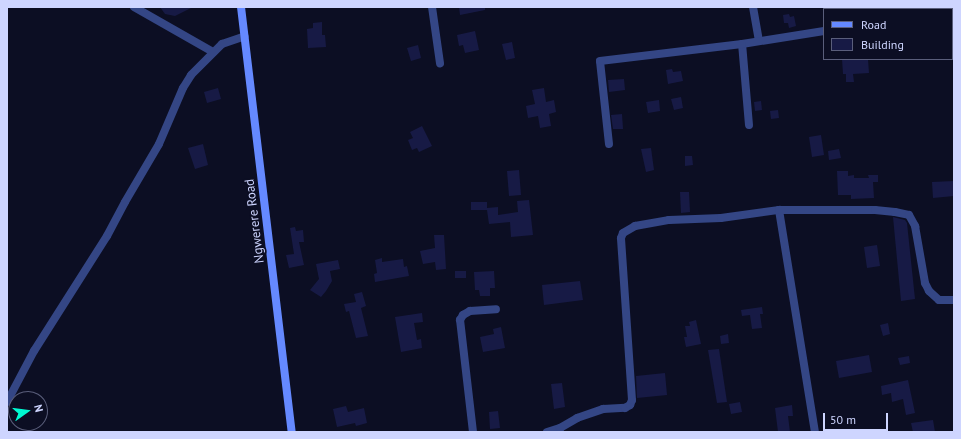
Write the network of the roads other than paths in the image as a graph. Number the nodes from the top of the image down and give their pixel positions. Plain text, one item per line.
1 (134, 7) edge
2 (241, 7) edge
3 (432, 7) edge
4 (753, 7) edge
5 (823, 31) edge
6 (245, 36) junction
7 (759, 40) junction
8 (742, 44) junction
9 (213, 52) junction
10 (440, 63) dead end
11 (749, 125) dead end
12 (609, 144) dead end
13 (779, 210) junction
14 (954, 300) edge
15 (496, 309) dead end
16 (7, 402) edge
17 (292, 432) edge
18 (473, 432) edge
19 (547, 432) edge
20 (815, 432) edge

1 - 9 street
2 - 6 main road, Ngwerere Road
3 - 10 street
4 - 7 street
5 - 7 street
6 - 9 street
6 - 17 main road, Ngwerere Road
7 - 8 street
8 - 11 street
8 - 12 street
9 - 16 street
13 - 14 street
13 - 19 street
13 - 20 street
15 - 18 street

